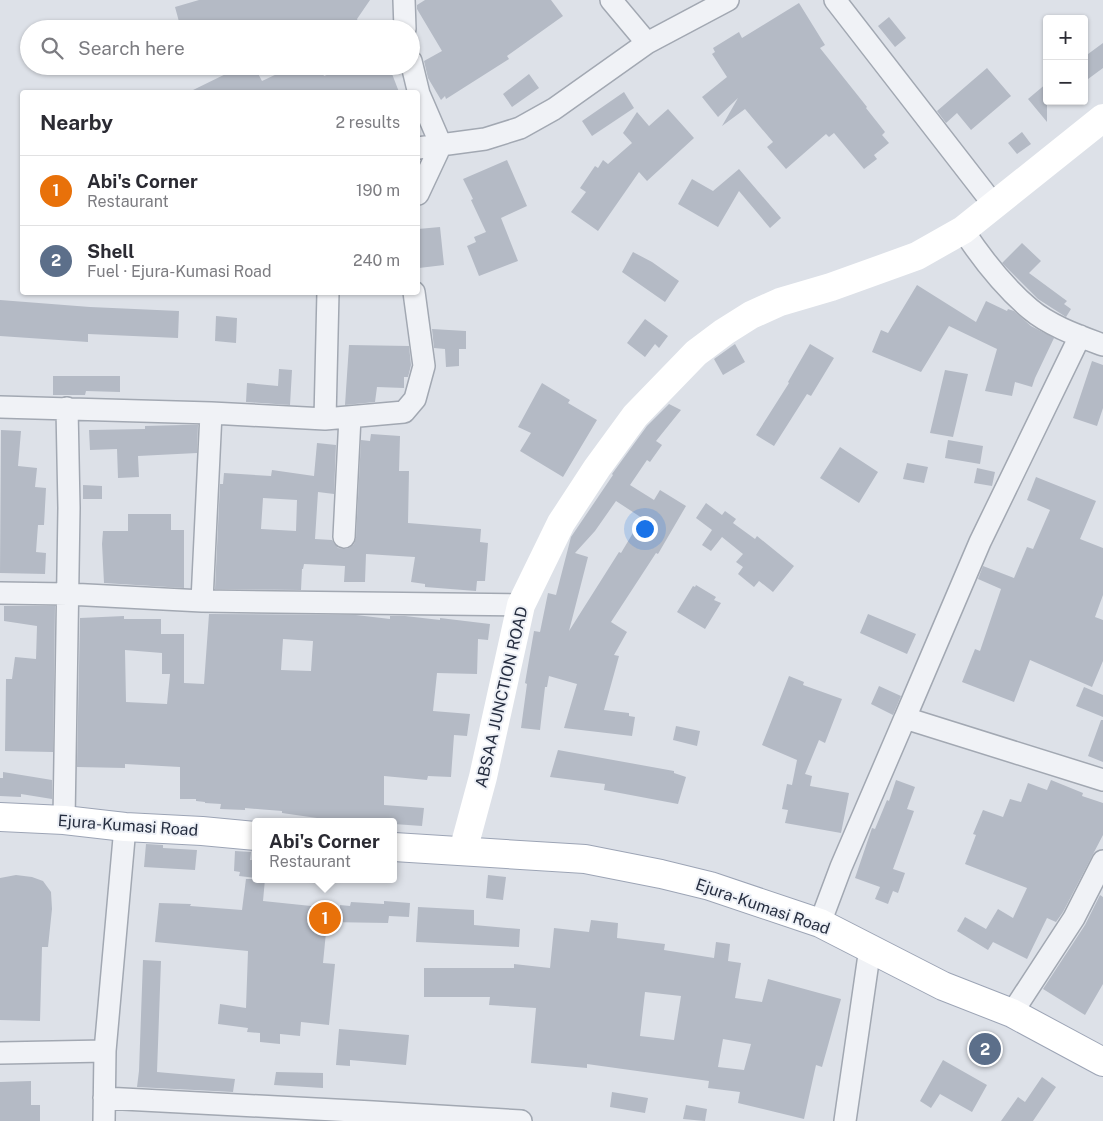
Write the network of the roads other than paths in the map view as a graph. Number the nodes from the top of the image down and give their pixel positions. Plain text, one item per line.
1 (404, 0) edge
2 (611, 0) edge
3 (728, 0) edge
4 (835, 0) edge
5 (405, 20) edge
6 (647, 43) junction
7 (414, 75) edge
8 (418, 90) edge
9 (420, 96) edge
10 (1103, 118) edge
11 (441, 145) junction
12 (420, 148) edge
13 (420, 190) edge
14 (994, 205) junction
15 (962, 230) junction
16 (328, 295) edge
17 (414, 295) edge
18 (1080, 336) junction
19 (1103, 345) edge
20 (0, 407) edge
21 (67, 408) junction
22 (211, 413) junction
23 (350, 417) junction
24 (325, 419) junction
25 (344, 537) dead end
26 (0, 593) edge
27 (68, 594) junction
28 (202, 601) junction
29 (521, 605) junction
30 (905, 718) junction
31 (1103, 780) edge
32 (0, 817) edge
33 (64, 820) junction
34 (124, 827) junction
35 (252, 836) edge
36 (397, 847) edge
37 (463, 851) junction
38 (1103, 861) edge
39 (820, 923) junction
40 (870, 948) junction
41 (1012, 1013) junction
42 (104, 1051) junction
43 (0, 1053) edge
44 (1103, 1062) edge
45 (104, 1098) junction
46 (373, 1116) edge
47 (104, 1121) edge
48 (521, 1121) edge
49 (845, 1121) edge

1 - 5 street
2 - 6 street
3 - 6 street
4 - 14 street
6 - 11 street
7 - 8 street
9 - 11 street
10 - 14 street, ABSAA JUNCTION ROAD
11 - 12 street
11 - 13 street
14 - 15 street, ABSAA JUNCTION ROAD
15 - 18 street
15 - 29 street, ABSAA JUNCTION ROAD
16 - 24 street
17 - 23 street
18 - 19 street
18 - 30 street
20 - 21 street
21 - 22 street
21 - 27 street
22 - 24 street
22 - 28 street
23 - 24 street
23 - 25 street
26 - 27 street
27 - 28 street
27 - 33 street
28 - 29 street
29 - 37 street, ABSAA JUNCTION ROAD
30 - 31 street
30 - 39 street
32 - 33 street, Ejura-Kumasi Road
33 - 34 street, Ejura-Kumasi Road
34 - 35 street, Ejura-Kumasi Road
34 - 42 street
36 - 37 street, Ejura-Kumasi Road
37 - 39 street, Ejura-Kumasi Road
38 - 41 street
39 - 40 street, Ejura-Kumasi Road
40 - 41 street, Ejura-Kumasi Road
40 - 49 street
41 - 44 street, Ejura-Kumasi Road
42 - 43 street
42 - 45 street
45 - 46 street
45 - 47 street
46 - 48 street

